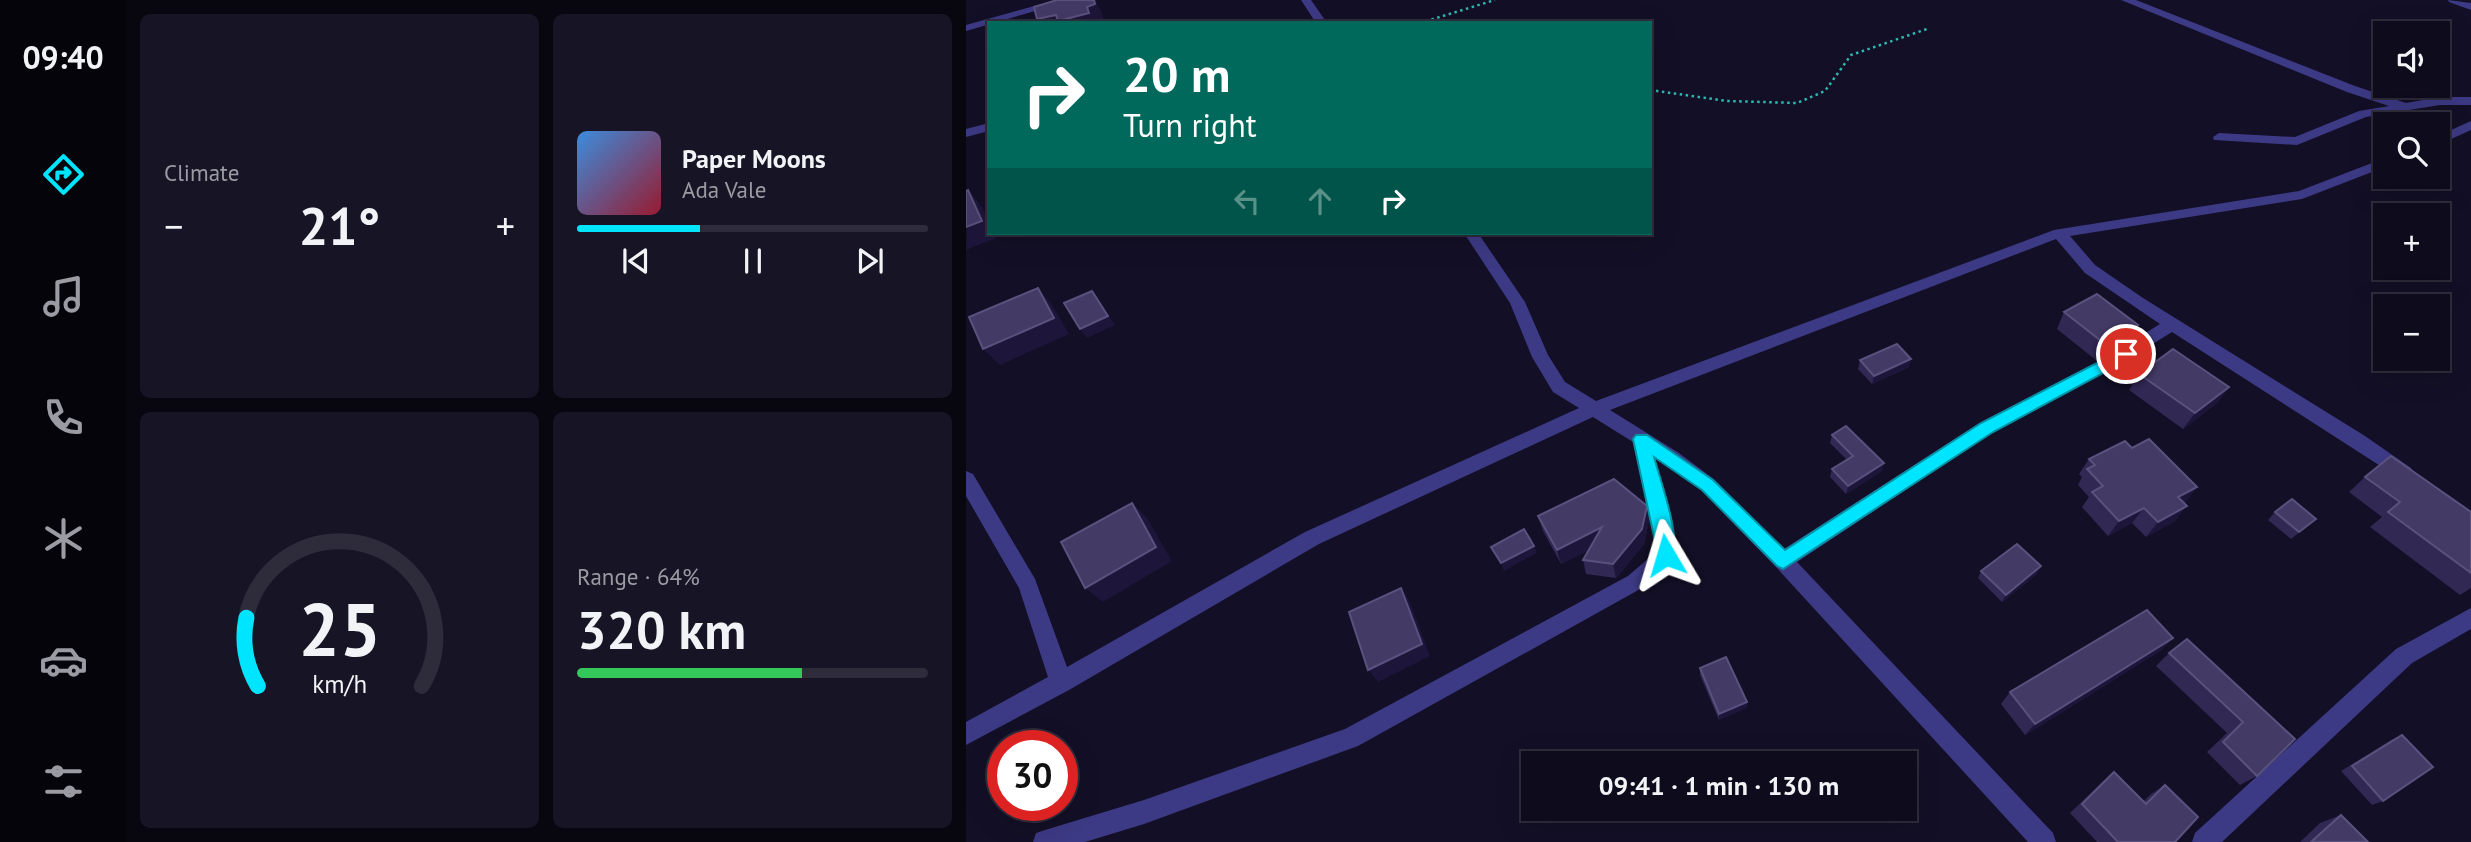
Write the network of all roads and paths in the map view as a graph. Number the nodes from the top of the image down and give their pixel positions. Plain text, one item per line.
1 (1068, 0) edge
2 (1306, 0) edge
3 (1495, 0) edge
4 (2126, 0) edge
5 (2453, 0) edge
6 (2471, 7) edge
7 (992, 21) edge
8 (1321, 21) edge
9 (1427, 21) edge
10 (987, 22) edge
11 (966, 28) edge
12 (1927, 29) dead end
13 (1652, 90) edge
14 (2471, 101) edge
15 (2404, 107) junction
16 (2471, 125) edge
17 (987, 127) edge
18 (966, 132) edge
19 (2450, 135) edge
20 (2219, 137) dead end
21 (2373, 167) edge
22 (2059, 233) junction
23 (1472, 235) edge
24 (2172, 324) junction
25 (1592, 410) junction
26 (1642, 439) junction
27 (966, 479) edge
28 (2424, 486) edge
29 (1783, 561) junction
30 (2471, 618) edge
31 (1061, 682) junction
32 (966, 734) edge
33 (1045, 842) edge
34 (2044, 842) edge
35 (2204, 842) edge

1 - 7 street
2 - 8 street
3 - 9 path
4 - 15 street
5 - 6 street
10 - 11 street
12 - 13 path
14 - 15 street
15 - 20 street
16 - 19 street
17 - 18 street
21 - 22 street
22 - 24 street
22 - 25 street
23 - 25 street
24 - 28 street
24 - 29 street
25 - 26 street
25 - 31 street
26 - 29 street
26 - 33 street
27 - 31 street
29 - 34 street
30 - 35 street
31 - 32 street

